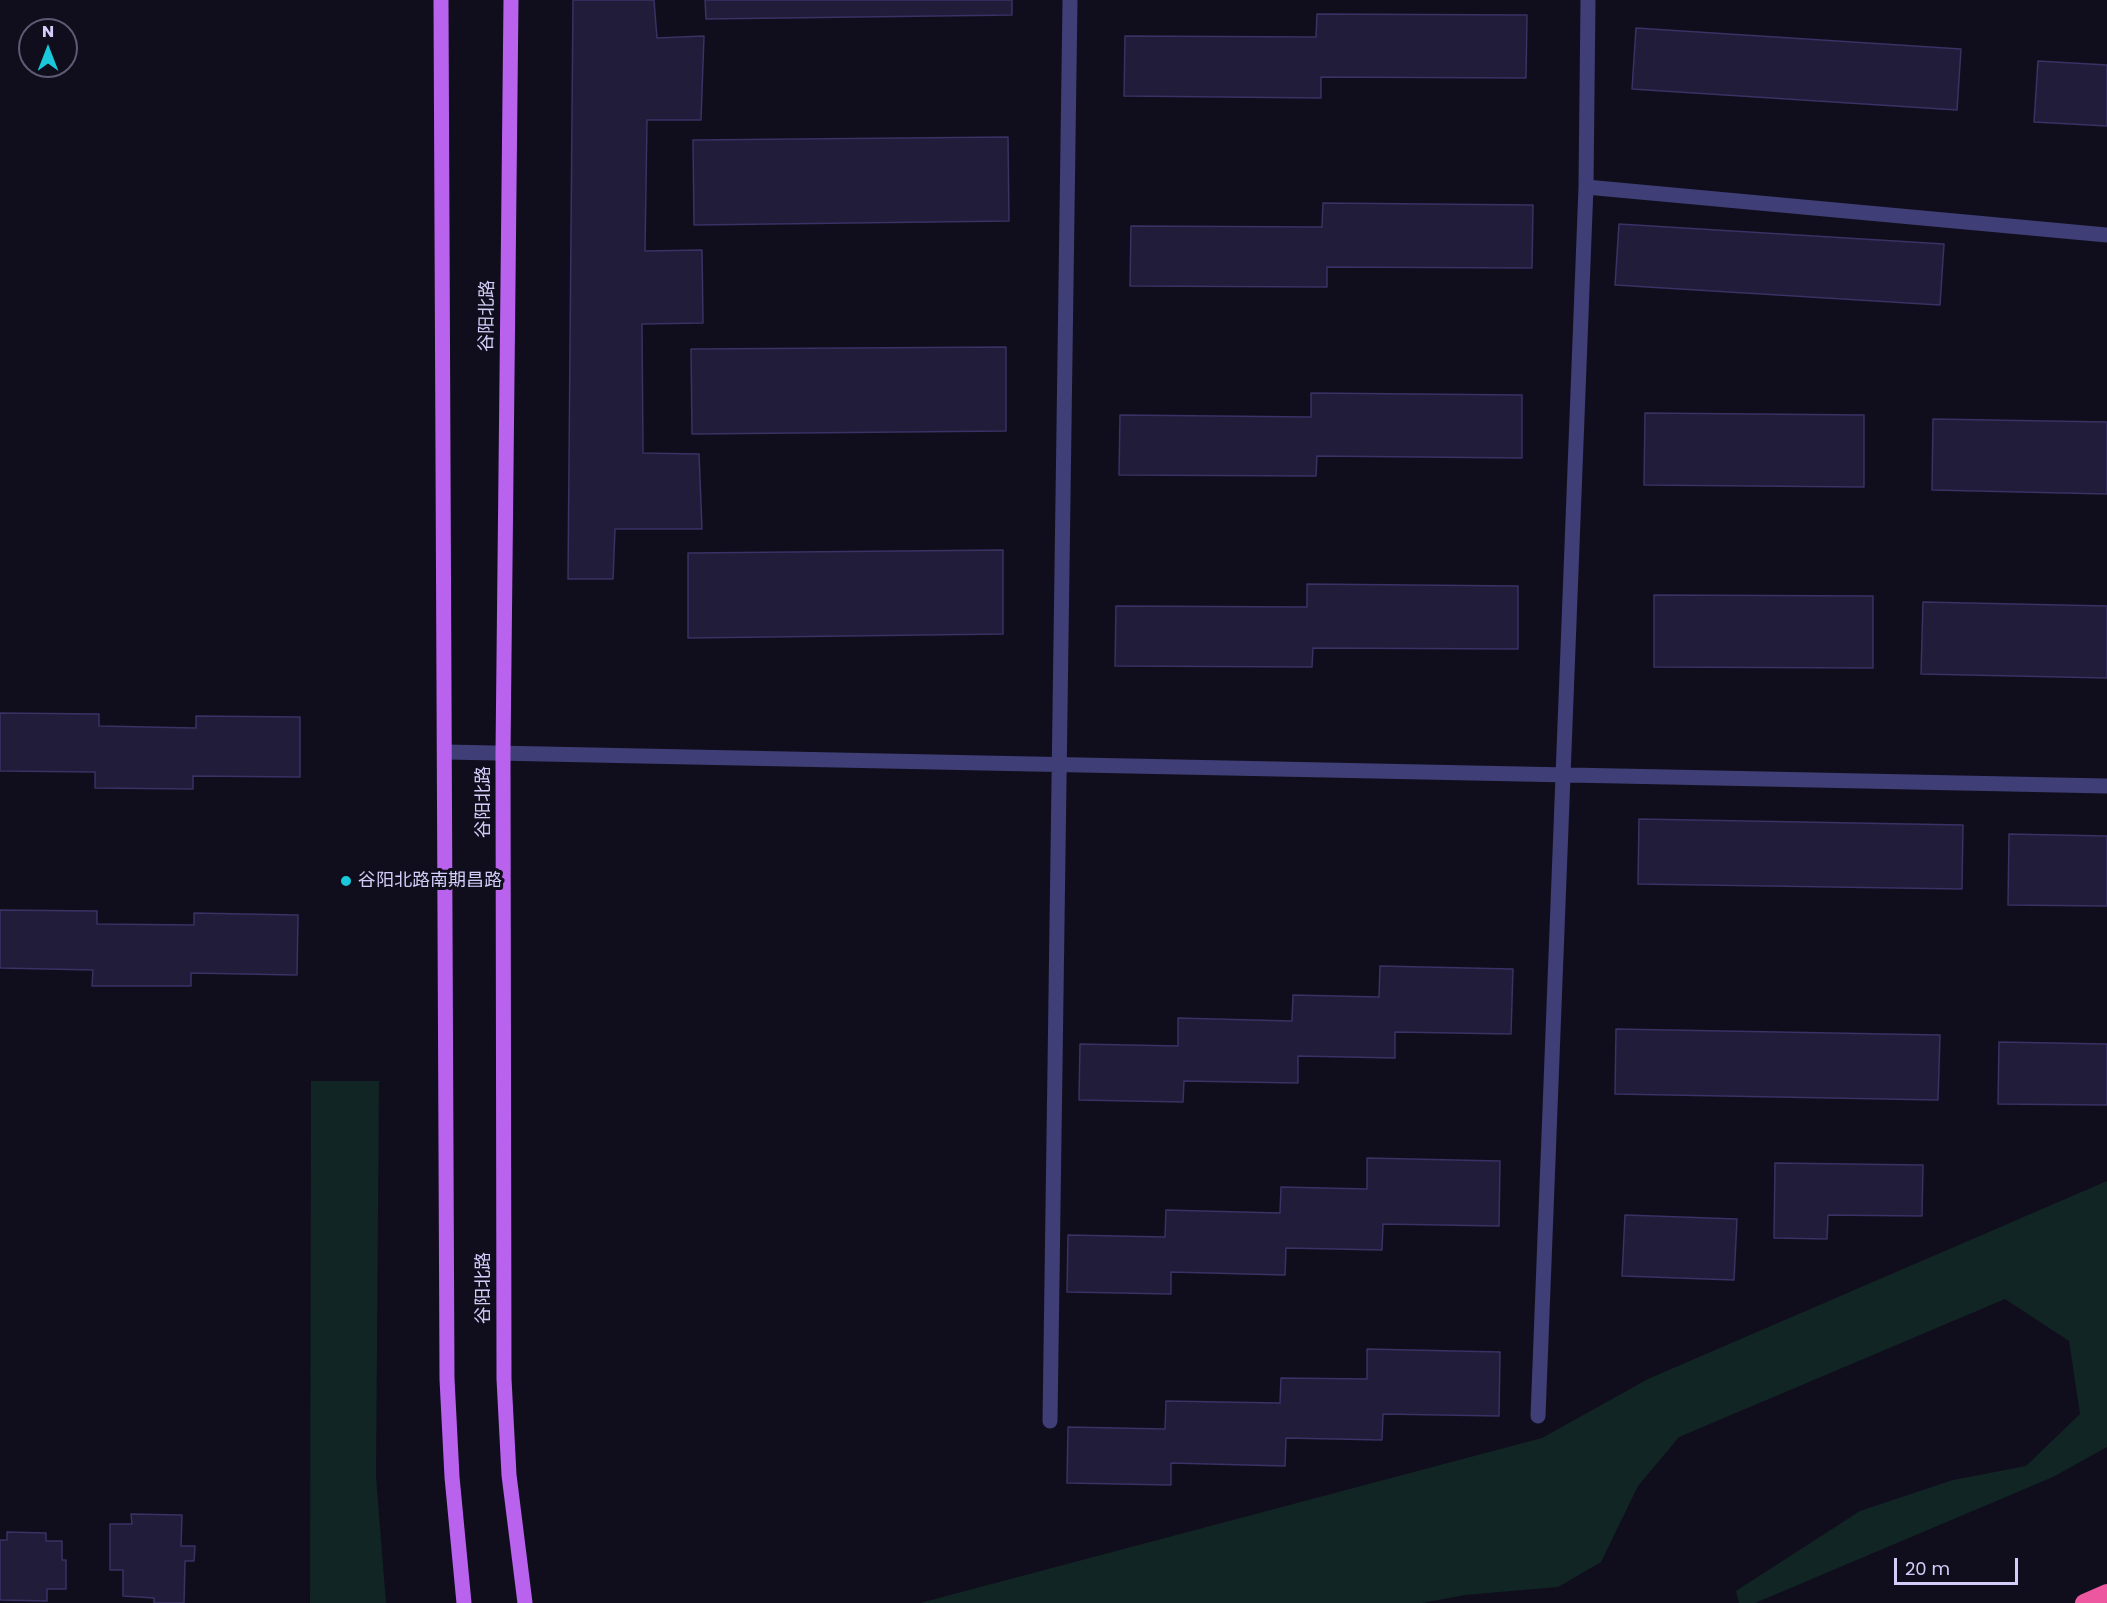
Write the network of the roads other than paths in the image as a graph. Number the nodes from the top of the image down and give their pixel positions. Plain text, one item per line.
1 (441, 0) edge
2 (511, 0) edge
3 (1070, 0) edge
4 (1588, 0) edge
5 (1586, 187) junction
6 (2107, 235) edge
7 (446, 752) junction
8 (503, 753) junction
9 (1060, 765) junction
10 (1563, 776) junction
11 (2107, 786) edge
12 (1538, 1416) dead end
13 (1050, 1421) dead end
14 (2107, 1593) edge
15 (464, 1603) edge
16 (525, 1603) edge
17 (2085, 1603) edge

1 - 7 main road, 谷阳北路
2 - 8 main road, 谷阳北路
3 - 9 street
4 - 5 street
5 - 6 street
5 - 10 street
7 - 8 street
7 - 15 main road, 谷阳北路
8 - 9 street
8 - 16 main road, 谷阳北路
9 - 10 street
9 - 13 street
10 - 11 street
10 - 12 street
14 - 17 highway

